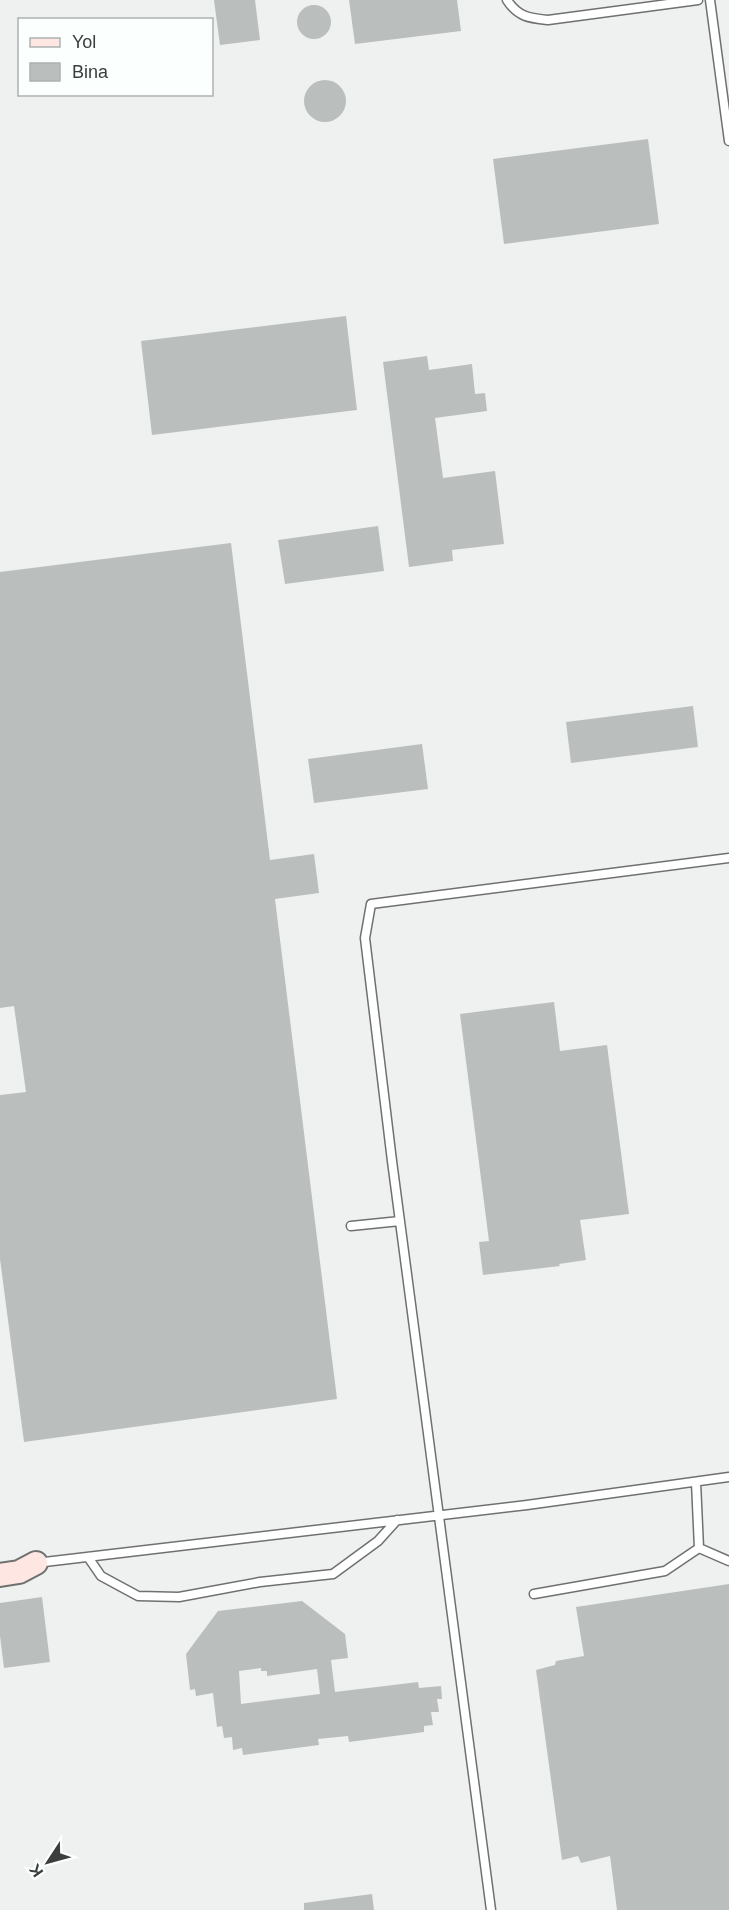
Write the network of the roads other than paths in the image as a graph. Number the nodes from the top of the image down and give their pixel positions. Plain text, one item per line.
1 (507, 0) edge
2 (698, 0) edge
3 (710, 0) edge
4 (729, 141) edge
5 (729, 858) edge
6 (400, 1221) junction
7 (351, 1226) dead end
8 (729, 1478) edge
9 (696, 1482) junction
10 (438, 1515) junction
11 (397, 1520) junction
12 (699, 1548) junction
13 (88, 1557) junction
14 (729, 1561) edge
15 (0, 1562) edge
16 (36, 1563) junction
17 (0, 1575) edge
18 (534, 1594) dead end
19 (491, 1910) edge

1 - 2 lane
3 - 4 lane
5 - 6 lane
6 - 7 lane
6 - 10 lane
8 - 9 lane
9 - 10 lane
9 - 12 lane
10 - 11 lane
10 - 19 lane
11 - 13 lane
11 - 13 lane
12 - 14 lane
12 - 18 lane
13 - 16 lane
15 - 16 main road
16 - 17 main road

